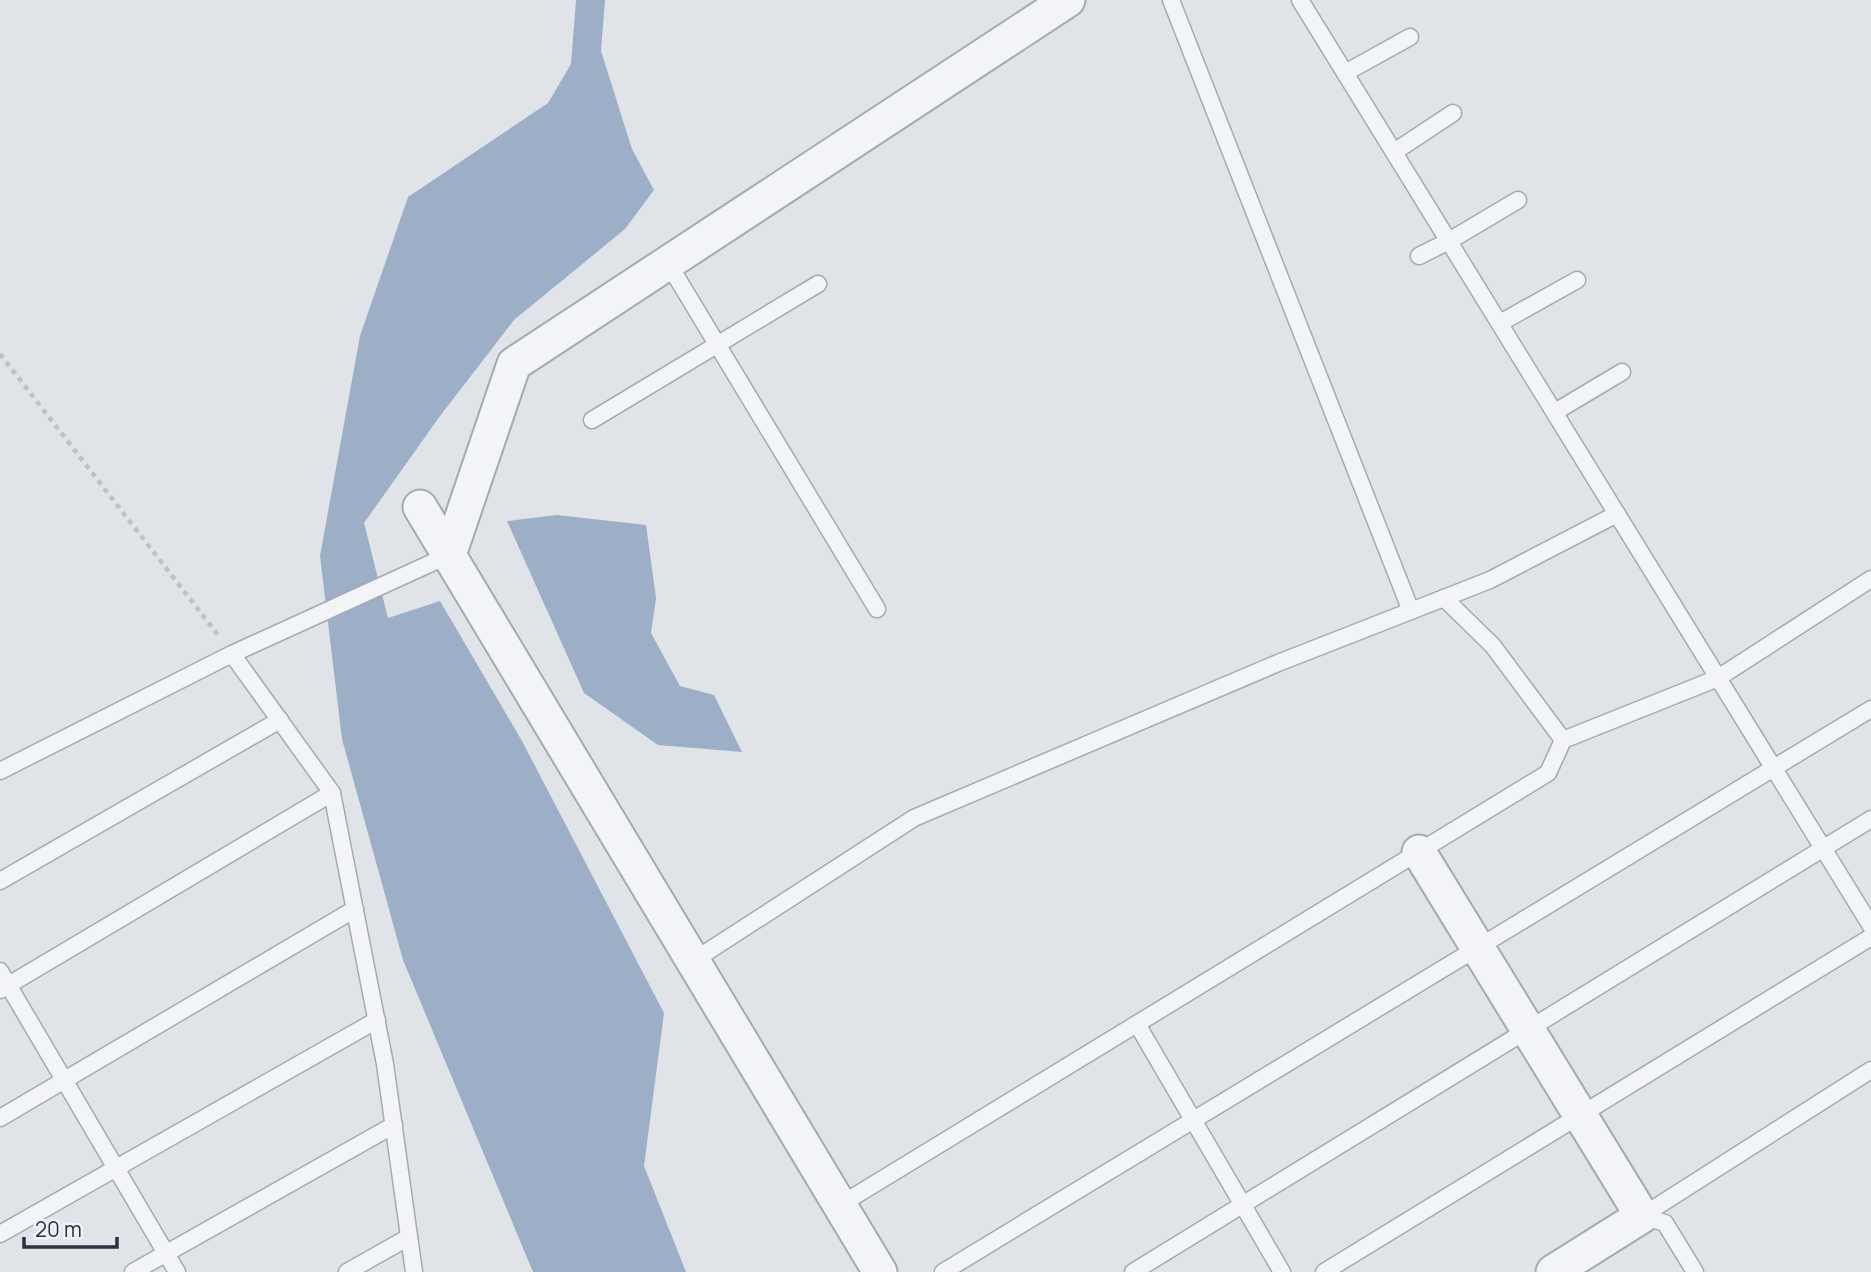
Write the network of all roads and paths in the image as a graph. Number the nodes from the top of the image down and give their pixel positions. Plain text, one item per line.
1 (1068, 0) edge
2 (1171, 0) edge
3 (1300, 0) edge
4 (1410, 37) dead end
5 (1345, 73) junction
6 (1452, 113) dead end
7 (1394, 152) junction
8 (1518, 200) dead end
9 (1449, 242) junction
10 (1419, 256) dead end
11 (668, 263) junction
12 (1577, 280) dead end
13 (818, 284) dead end
14 (1500, 323) junction
15 (718, 345) junction
16 (0, 354) edge
17 (1622, 372) dead end
18 (1555, 412) junction
19 (593, 420) dead end
20 (420, 507) dead end
21 (1617, 514) junction
22 (449, 555) junction
23 (1871, 579) edge
24 (1444, 598) junction
25 (877, 609) dead end
26 (1411, 611) junction
27 (232, 654) junction
28 (1718, 678) junction
29 (1871, 709) edge
30 (280, 720) junction
31 (1563, 740) junction
32 (1773, 768) junction
33 (0, 771) edge
34 (332, 793) junction
35 (1871, 819) edge
36 (1823, 848) junction
37 (1419, 852) junction
38 (0, 881) edge
39 (355, 909) junction
40 (1871, 926) edge
41 (1871, 937) edge
42 (1477, 948) junction
43 (693, 961) junction
44 (3, 982) edge
45 (377, 1020) junction
46 (1137, 1024) junction
47 (1527, 1030) junction
48 (1871, 1070) edge
49 (64, 1080) junction
50 (1580, 1115) junction
51 (0, 1118) edge
52 (1193, 1120) junction
53 (394, 1125) junction
54 (116, 1168) junction
55 (840, 1205) junction
56 (1242, 1205) junction
57 (1642, 1216) junction
58 (0, 1234) edge
59 (409, 1237) junction
60 (166, 1253) junction
61 (133, 1272) edge
62 (177, 1272) edge
63 (347, 1272) edge
64 (414, 1272) edge
65 (880, 1272) edge
66 (943, 1272) edge
67 (1133, 1272) edge
68 (1282, 1272) edge
69 (1324, 1272) edge
70 (1553, 1272) edge
71 (1695, 1272) edge

1 - 11 street
2 - 26 lane
3 - 5 lane
4 - 5 lane
5 - 7 lane
6 - 7 lane
7 - 9 lane
8 - 9 lane
9 - 10 lane
9 - 14 lane
11 - 15 lane
11 - 22 street
12 - 14 lane
13 - 15 lane
14 - 18 lane
15 - 19 lane
15 - 25 lane
16 - 27 path
17 - 18 lane
18 - 21 lane
20 - 22 street
21 - 24 lane
21 - 28 lane
22 - 27 lane
22 - 43 street
23 - 28 lane
24 - 26 lane
24 - 31 lane
26 - 43 lane
27 - 30 lane
27 - 33 lane
28 - 31 lane
28 - 32 lane
29 - 32 lane
30 - 34 lane
30 - 38 lane
31 - 37 lane
32 - 36 lane
32 - 42 lane
34 - 39 lane
34 - 44 lane
35 - 36 lane
36 - 40 lane
36 - 47 lane
37 - 42 street
37 - 46 lane
39 - 45 lane
39 - 49 lane
41 - 50 lane
42 - 47 street
42 - 52 lane
43 - 55 street
44 - 49 lane
45 - 53 lane
45 - 54 lane
46 - 52 lane
46 - 55 lane
47 - 50 street
47 - 56 lane
48 - 57 lane
49 - 51 lane
49 - 54 lane
50 - 57 street
50 - 69 lane
52 - 56 lane
52 - 66 lane
53 - 59 lane
53 - 60 lane
54 - 58 lane
54 - 60 lane
55 - 65 street
56 - 67 lane
56 - 68 lane
57 - 70 street
57 - 71 lane
59 - 63 lane
59 - 64 lane
60 - 61 lane
60 - 62 lane

